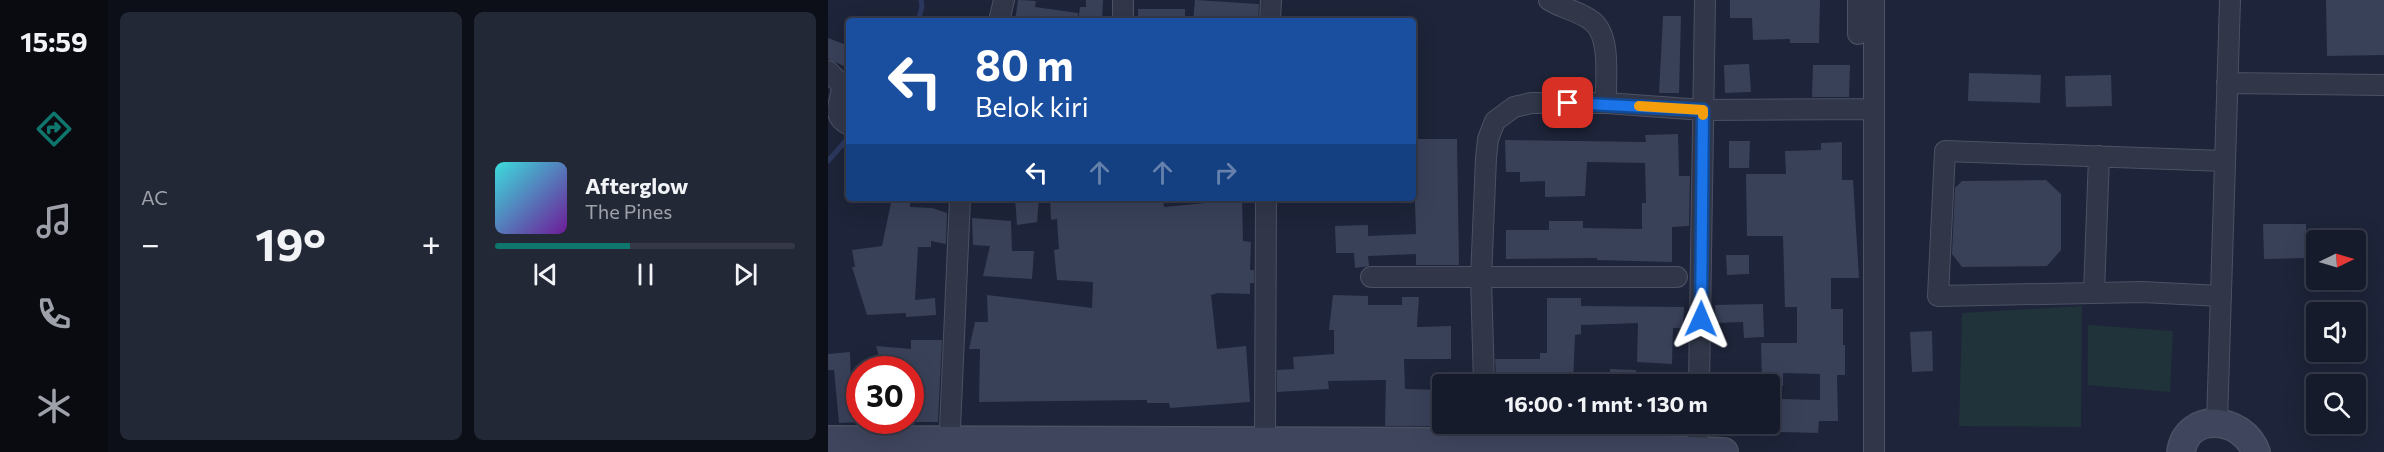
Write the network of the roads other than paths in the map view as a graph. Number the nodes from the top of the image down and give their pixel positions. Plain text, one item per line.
1 (1004, 0) edge
2 (1123, 0) edge
3 (1271, 0) edge
4 (1549, 0) edge
5 (1705, 0) edge
6 (1858, 0) edge
7 (1874, 0) edge
8 (2230, 0) edge
9 (1000, 18) edge
10 (1123, 18) edge
11 (1270, 18) edge
12 (1858, 34) dead end
13 (828, 71) edge
14 (2228, 83) junction
15 (2384, 85) edge
16 (1606, 103) junction
17 (1873, 109) junction
18 (1703, 110) junction
19 (846, 123) edge
20 (2099, 156) junction
21 (2225, 161) junction
22 (960, 201) edge
23 (1266, 201) edge
24 (1371, 277) dead end
25 (1677, 277) dead end
26 (1481, 278) junction
27 (2094, 293) junction
28 (2221, 296) junction
29 (1484, 374) edge
30 (1699, 374) edge
31 (2217, 423) junction
32 (1698, 434) edge
33 (1486, 439) edge
34 (828, 440) edge
35 (1265, 440) junction
36 (949, 447) edge
37 (2175, 450) edge
38 (2261, 450) edge
39 (1697, 451) edge
40 (1724, 452) edge
41 (1874, 452) edge

1 - 9 street
2 - 10 street
3 - 11 street
4 - 16 street
5 - 18 street
6 - 12 street
7 - 17 street
8 - 14 street
13 - 19 street
14 - 15 street
14 - 21 street
16 - 18 street
16 - 26 street
17 - 18 street
17 - 41 street
18 - 30 street
20 - 21 street
20 - 27 street
20 - 27 street
21 - 28 street
22 - 36 street
23 - 35 street
24 - 26 street
25 - 26 street
26 - 29 street
27 - 28 street
28 - 31 street
31 - 37 street
31 - 38 street
32 - 39 street
33 - 35 street
33 - 39 street
34 - 36 street
35 - 36 street
39 - 40 street

